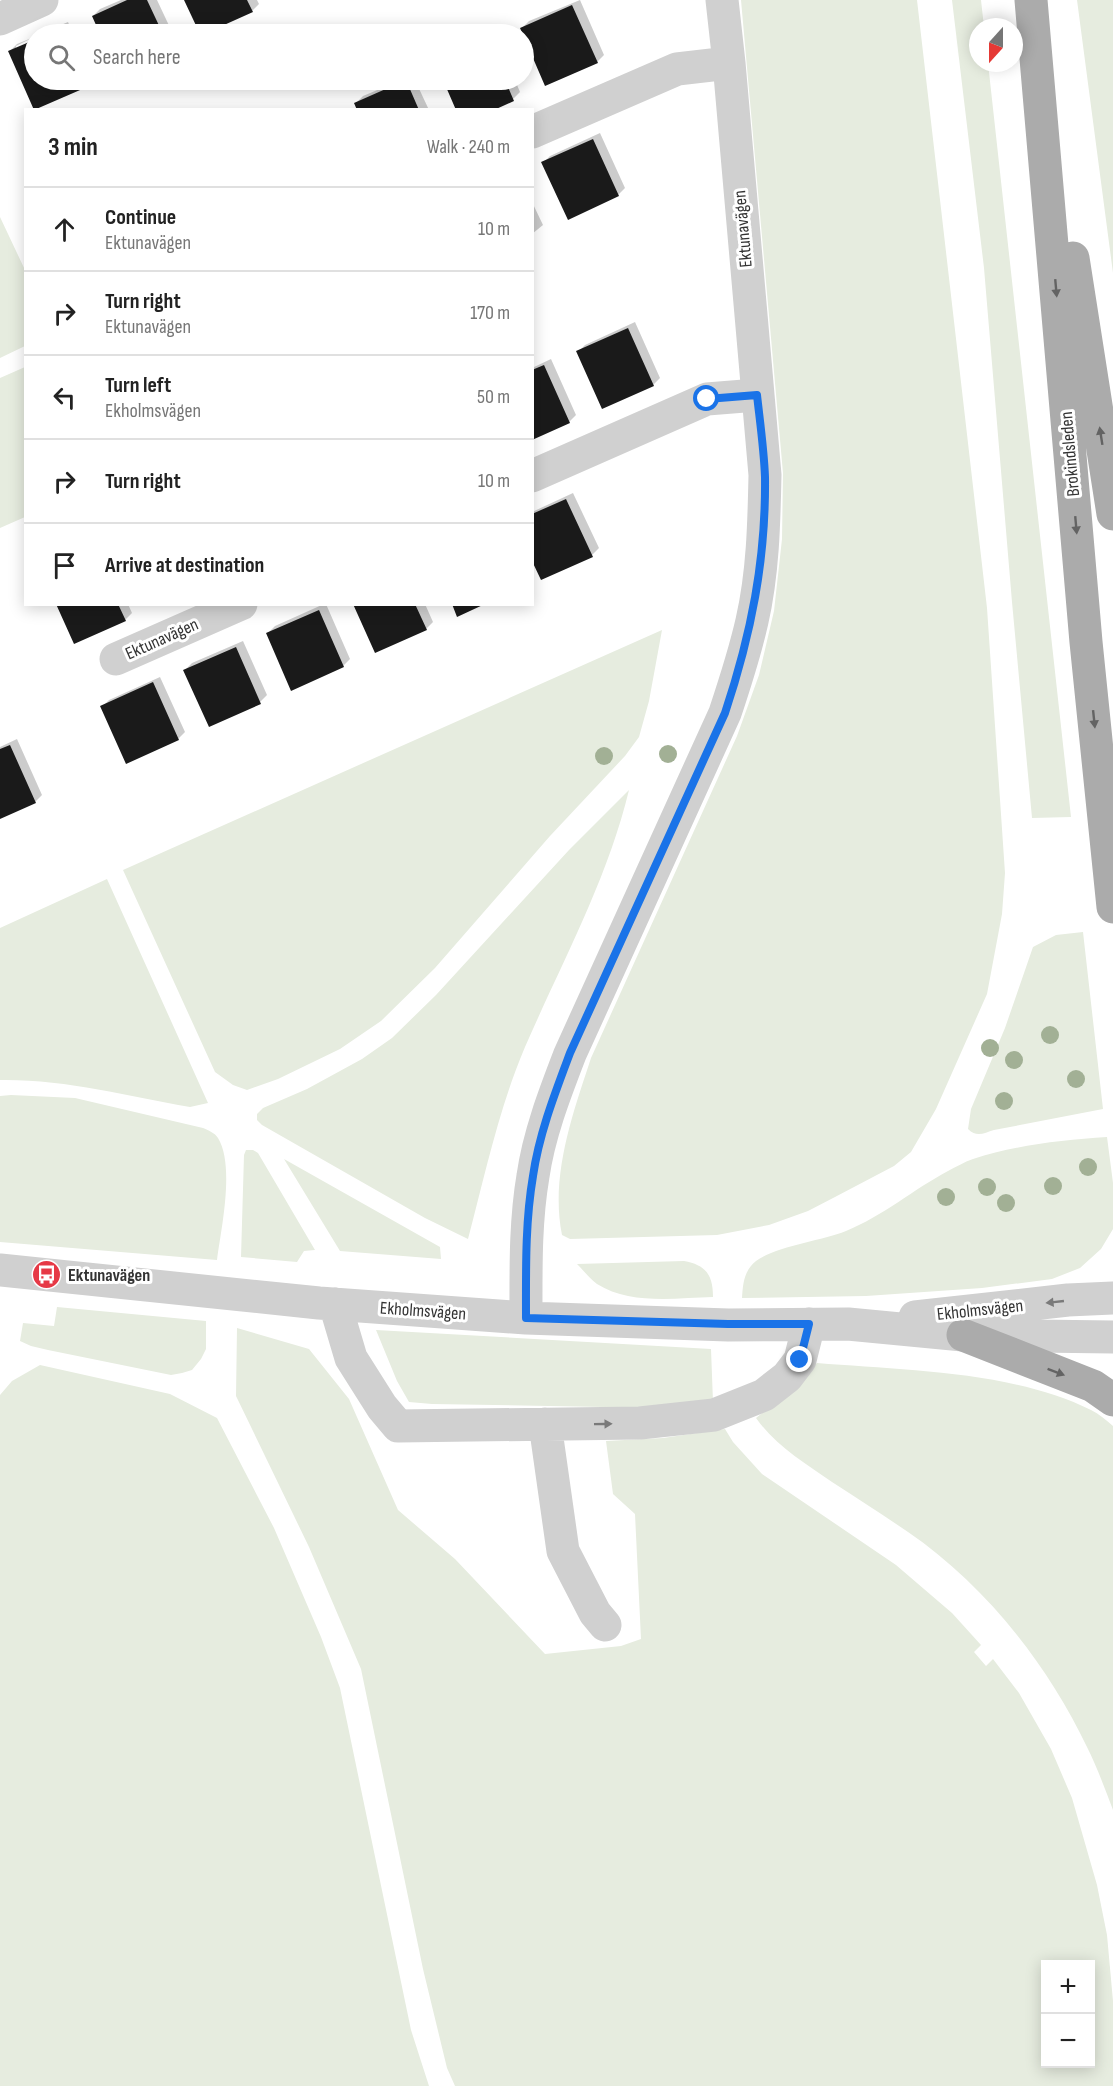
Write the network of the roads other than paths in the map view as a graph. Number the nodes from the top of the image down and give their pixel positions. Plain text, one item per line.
1 (42, 0) edge
2 (722, 0) edge
3 (1032, 0) edge
4 (0, 19) edge
5 (729, 63) junction
6 (534, 131) edge
7 (757, 395) junction
8 (534, 475) edge
9 (1113, 514) edge
10 (236, 606) edge
11 (116, 659) dead end
12 (1113, 907) edge
13 (0, 1270) edge
14 (1113, 1298) edge
15 (335, 1304) junction
16 (526, 1318) junction
17 (809, 1324) junction
18 (848, 1324) junction
19 (963, 1335) junction
20 (1113, 1337) edge
21 (1113, 1400) edge
22 (544, 1424) junction
23 (605, 1625) dead end

1 - 4 street
2 - 5 street, Ektunavägen
9 -> 3 main road, Brokindsleden
3 -> 12 main road, Brokindsleden
5 - 6 street
5 - 7 street, Ektunavägen
7 - 8 street
7 - 16 street, Ektunavägen
10 - 11 street, Ektunavägen
13 - 15 street, Ekholmsvägen
14 -> 18 street, Ekholmsvägen
15 - 16 street, Ekholmsvägen
15 - 22 street
16 - 17 street, Ekholmsvägen
17 - 18 street, Ekholmsvägen
22 -> 17 street
18 - 19 street, Ekholmsvägen
19 - 20 street, Ekholmsvägen
19 -> 21 main road
22 - 23 street

